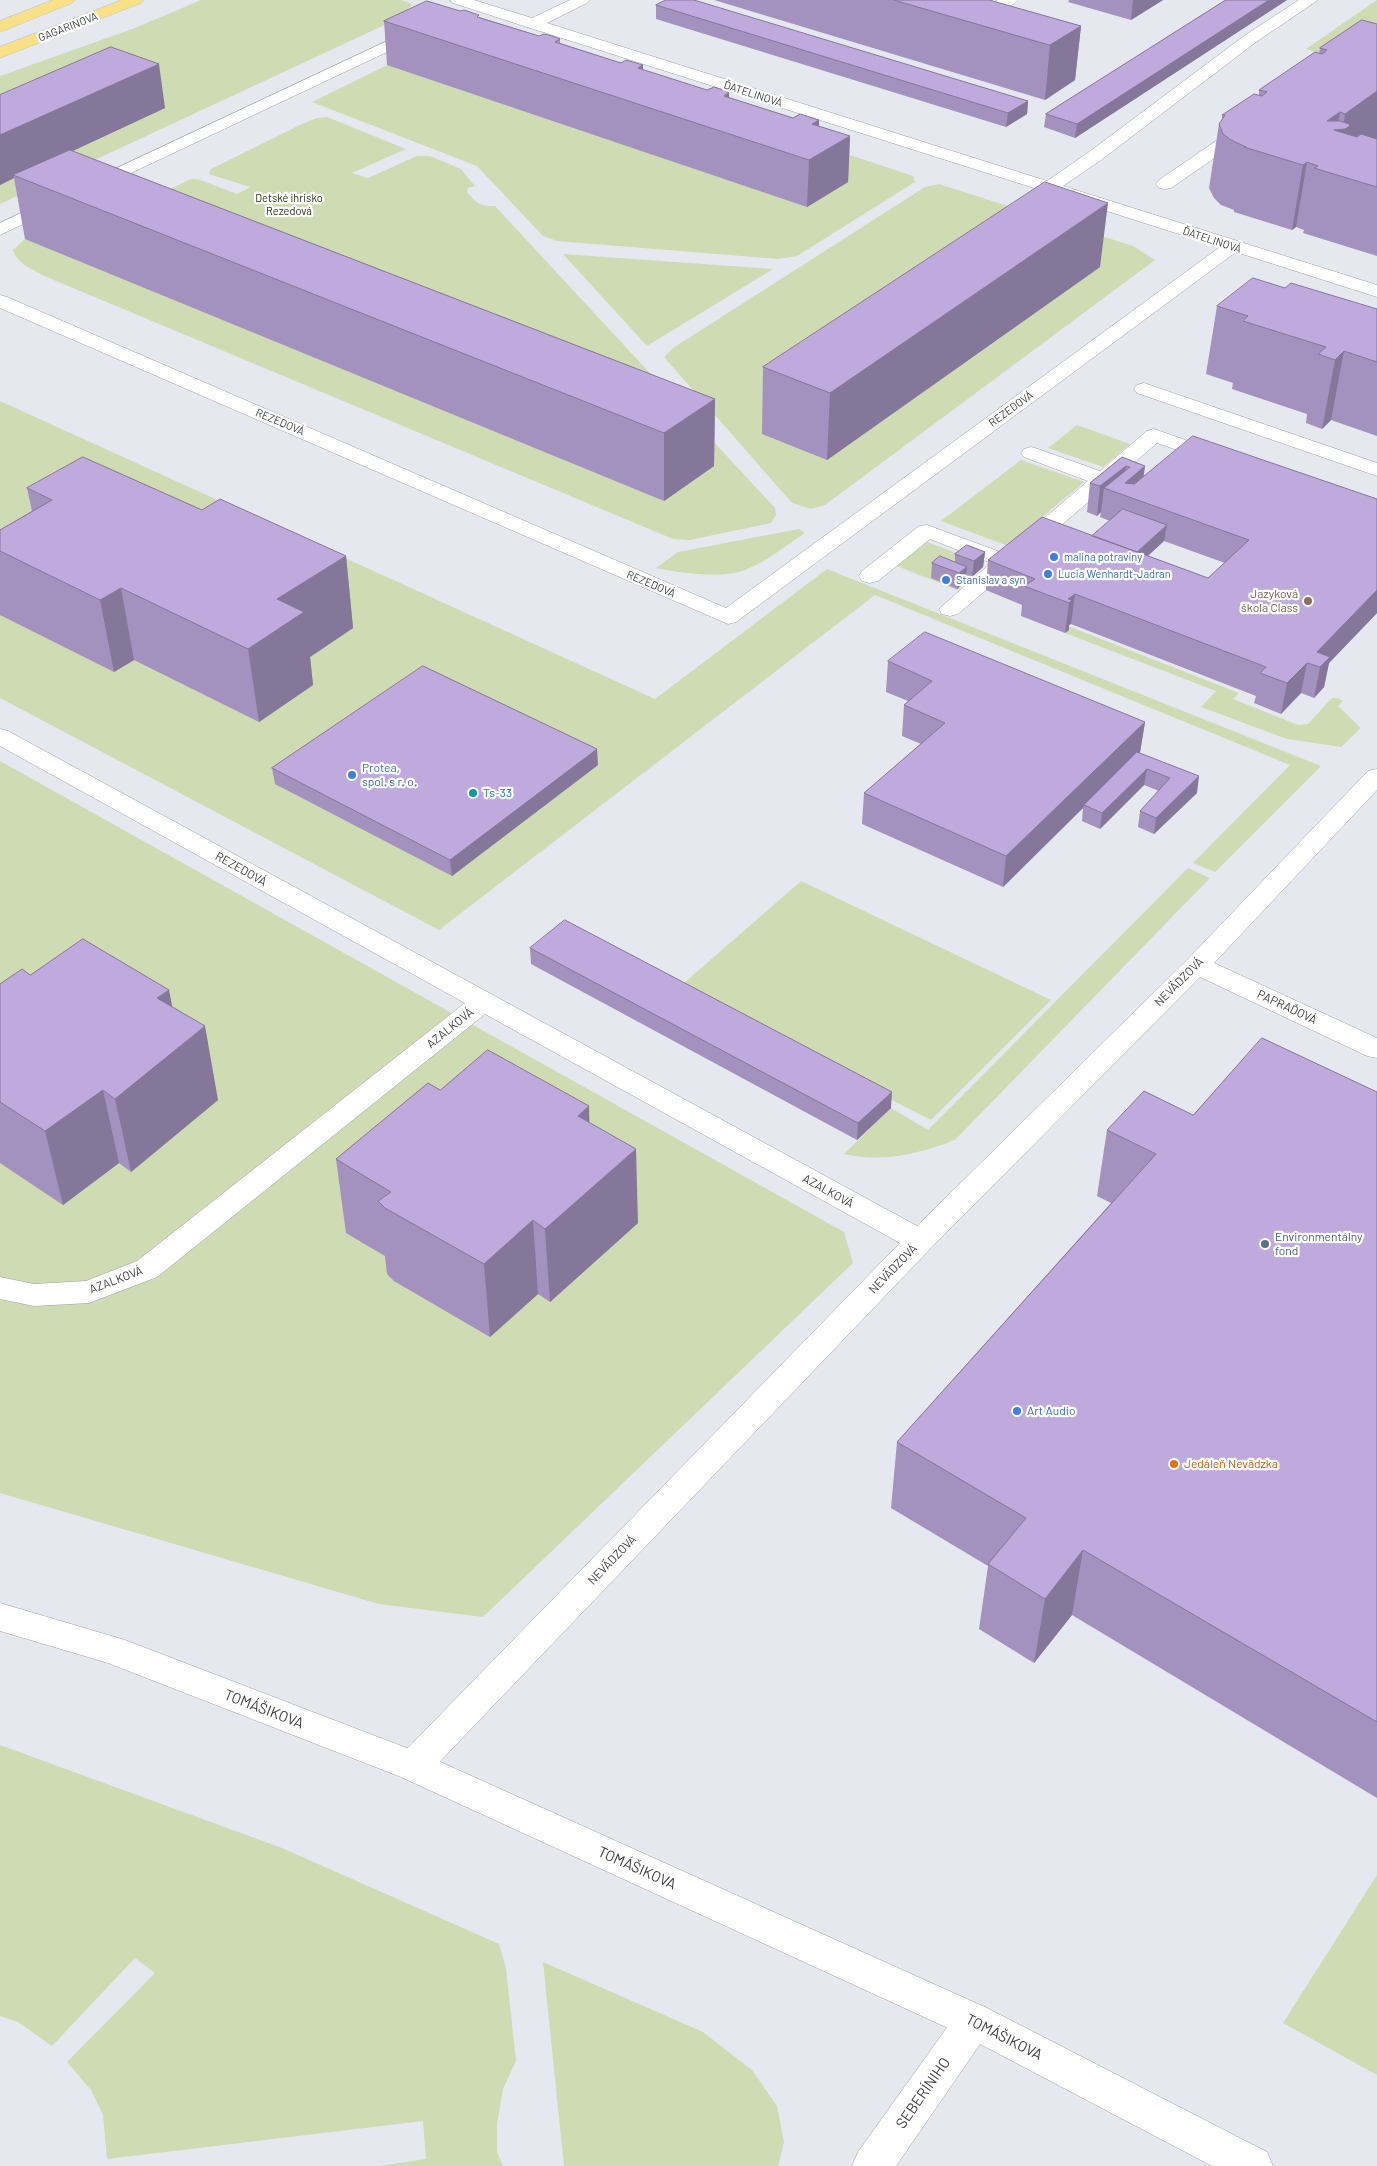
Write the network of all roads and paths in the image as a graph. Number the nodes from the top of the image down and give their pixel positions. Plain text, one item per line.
1 (68, 0) edge
2 (136, 0) edge
3 (458, 0) edge
4 (582, 0) edge
5 (896, 0) edge
6 (1010, 0) edge
7 (1310, 0) edge
8 (475, 6) junction
9 (450, 17) edge
10 (533, 24) junction
11 (432, 25) edge
12 (0, 27) edge
13 (0, 53) edge
14 (1260, 118) edge
15 (1165, 184) dead end
16 (1048, 188) junction
17 (0, 230) edge
18 (1233, 246) junction
19 (1377, 291) edge
20 (0, 301) edge
21 (1144, 388) dead end
22 (1031, 453) dead end
23 (1238, 465) edge
24 (1377, 470) edge
25 (1103, 479) junction
26 (1006, 561) junction
27 (870, 576) dead end
28 (950, 609) dead end
29 (0, 736) edge
30 (1374, 784) edge
31 (1197, 965) junction
32 (482, 1003) junction
33 (1377, 1049) edge
34 (920, 1241) junction
35 (0, 1288) edge
36 (0, 1616) edge
37 (413, 1766) junction
38 (974, 2021) junction
39 (872, 2166) edge
40 (1253, 2166) edge

1 - 12 main road, GAGARINOVA
2 - 13 main road, GAGARINOVA
3 - 8 street, ĎATELINOVÁ
4 - 10 street
5 - 6 street
7 - 16 street
8 - 9 street
8 - 10 street, ĎATELINOVÁ
10 - 16 street, ĎATELINOVÁ
11 - 17 street
14 - 15 street
16 - 18 street, ĎATELINOVÁ
18 - 19 street, ĎATELINOVÁ
18 - 20 street, REZEDOVÁ
21 - 24 street
22 - 25 street
23 - 25 street
25 - 26 street
26 - 27 street
26 - 28 street
29 - 32 street, REZEDOVÁ
30 - 31 street, NEVÄDZOVÁ
31 - 33 street, PAPRAĎOVÁ
31 - 34 street, NEVÄDZOVÁ
32 - 34 street, AZALKOVÁ
32 - 35 street, AZALKOVÁ
34 - 37 street, NEVÄDZOVÁ
36 - 37 street, TOMÁŠIKOVA
37 - 38 street, TOMÁŠIKOVA
38 - 39 street, SEBERÍNIHO
38 - 40 street, TOMÁŠIKOVA

